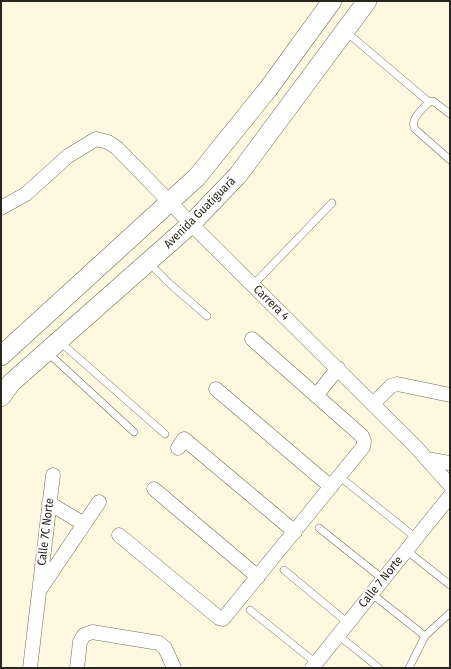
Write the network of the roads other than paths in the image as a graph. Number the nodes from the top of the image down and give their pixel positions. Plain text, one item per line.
1 (332, 1) edge
2 (367, 1) edge
3 (345, 31) junction
4 (429, 102) junction
5 (450, 114) edge
6 (450, 160) edge
7 (170, 202) junction
8 (332, 203) dead end
9 (1, 208) edge
10 (191, 224) junction
11 (148, 263) junction
12 (253, 285) junction
13 (207, 316) dead end
14 (252, 339) dead end
15 (53, 347) junction
16 (1, 356) edge
17 (338, 368) junction
18 (216, 389) dead end
19 (450, 395) edge
20 (316, 396) junction
21 (1, 397) edge
22 (373, 404) junction
23 (134, 432) dead end
24 (165, 434) dead end
25 (178, 448) dead end
26 (426, 458) junction
27 (450, 463) edge
28 (53, 475) dead end
29 (345, 481) dead end
30 (450, 485) edge
31 (331, 488) junction
32 (154, 489) dead end
33 (450, 496) edge
34 (99, 502) dead end
35 (49, 503) junction
36 (84, 524) junction
37 (318, 528) dead end
38 (295, 532) junction
39 (119, 535) dead end
40 (416, 538) junction
41 (406, 550) junction
42 (284, 570) dead end
43 (258, 577) junction
44 (383, 579) junction
45 (450, 586) edge
46 (39, 590) junction
47 (372, 594) junction
48 (250, 610) dead end
49 (450, 613) edge
50 (348, 623) junction
51 (338, 635) junction
52 (425, 636) junction
53 (314, 665) edge
54 (30, 668) edge
55 (77, 668) edge
56 (174, 668) edge
57 (379, 668) edge
58 (409, 668) edge

1 - 7 street
2 - 3 street, Avenida Guatiguará
3 - 4 lane
3 - 10 street, Avenida Guatiguará
4 - 5 lane
4 - 6 lane
7 - 9 street, Carrera 4
7 - 10 street, Carrera 4
7 - 16 street
8 - 12 lane
10 - 11 street, Avenida Guatiguará
10 - 12 street, Carrera 4
11 - 13 lane
11 - 15 street, Avenida Guatiguará
12 - 17 street, Carrera 4
14 - 20 street
15 - 21 street, Avenida Guatiguará
15 - 23 lane
15 - 24 lane
17 - 20 street
17 - 22 street, Carrera 4
18 - 31 street
19 - 22 street
20 - 31 street
22 - 26 street, Carrera 4
25 - 38 street
26 - 27 street
26 - 30 street, Carrera 4
28 - 35 street, Calle 7C Norte
29 - 40 lane
31 - 38 street
32 - 43 street
33 - 40 street, Calle 7 Norte
34 - 36 street, Calle 7C Norte
35 - 36 street
35 - 46 street, Calle 7C Norte
36 - 46 street, Calle 7C Norte
37 - 44 lane
38 - 43 street
39 - 43 street
40 - 41 street, Calle 7 Norte
41 - 44 street, Calle 7 Norte
41 - 45 lane
42 - 50 lane
44 - 47 street, Calle 7 Norte
46 - 54 street, Calle 7C Norte
47 - 50 street, Calle 7 Norte
47 - 52 lane
48 - 53 lane
49 - 52 lane
50 - 51 street, Calle 7 Norte
51 - 53 street, Calle 7 Norte
51 - 57 lane
52 - 58 lane
55 - 56 street

